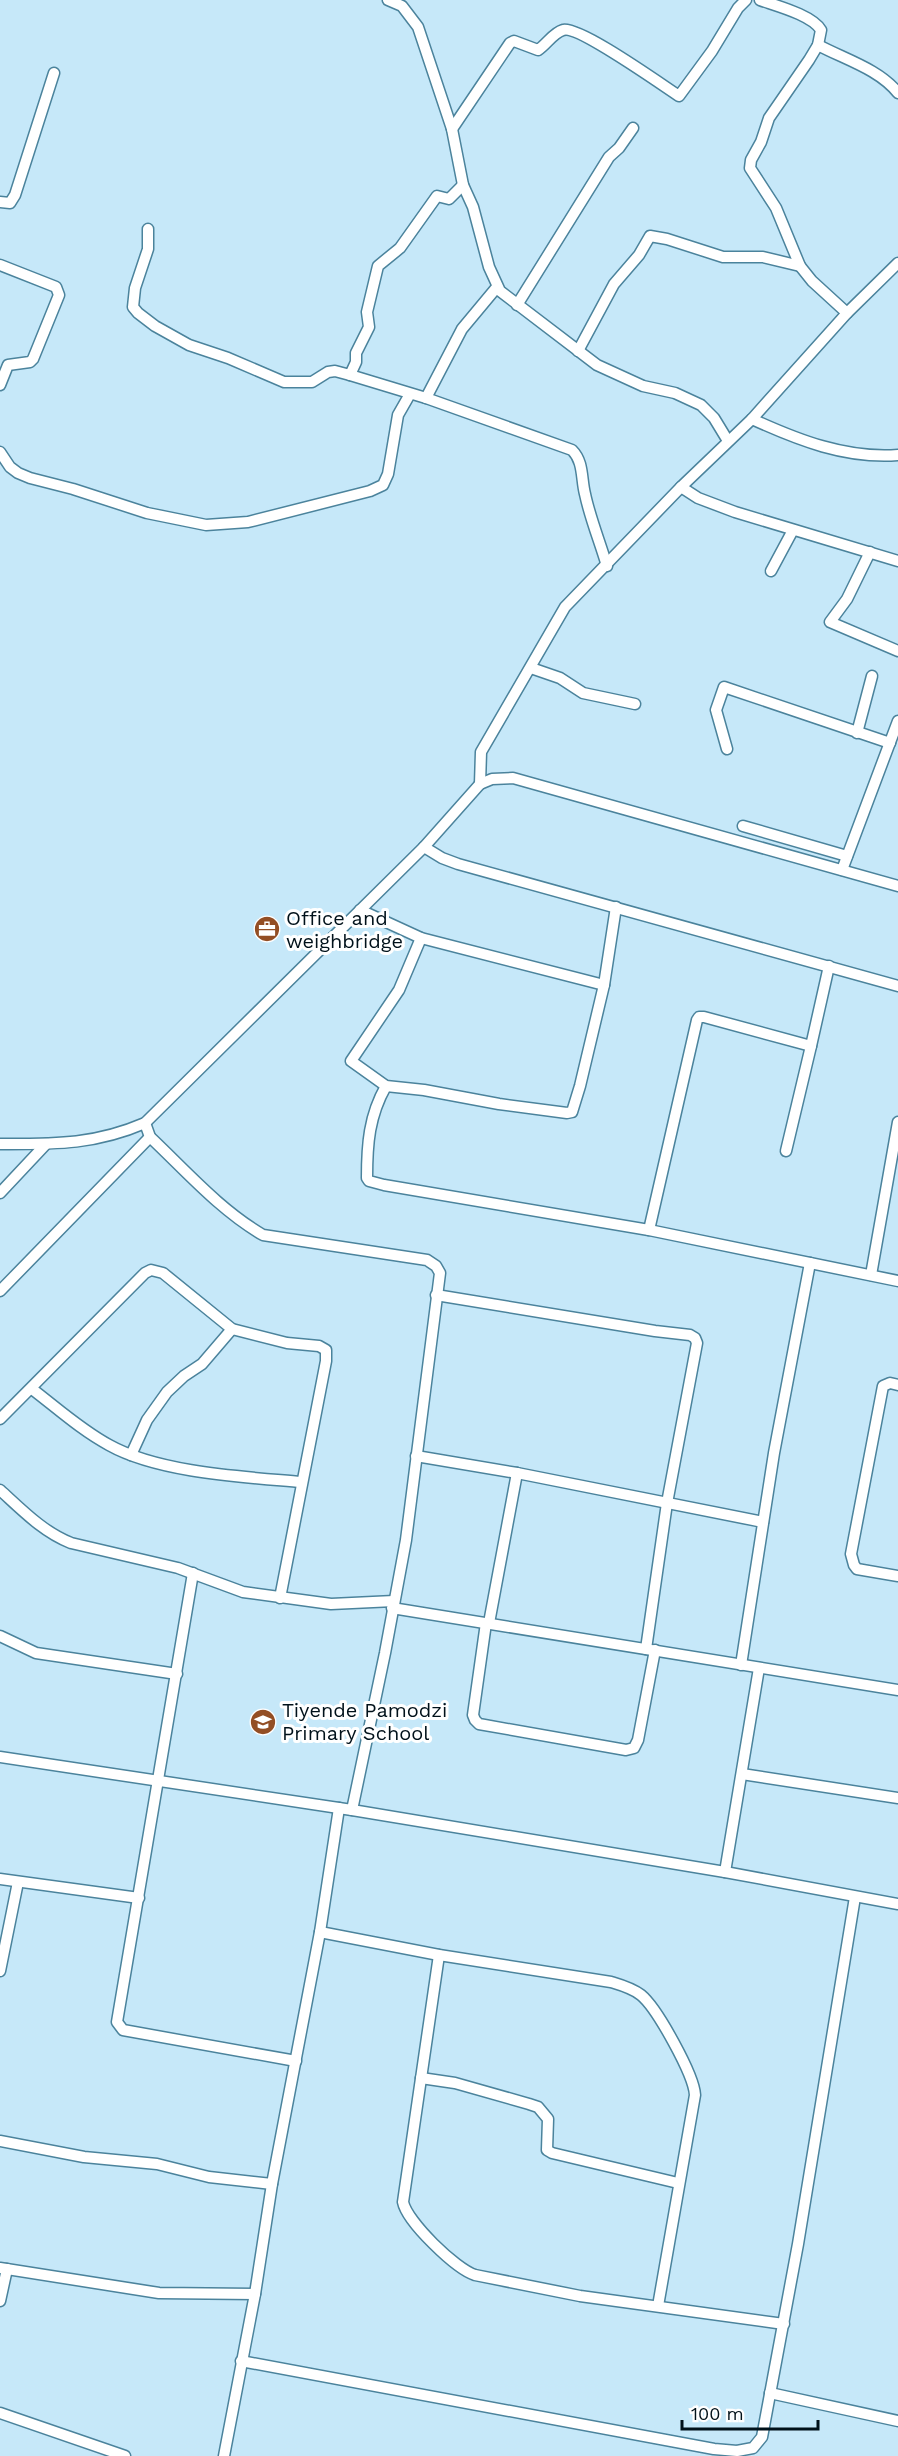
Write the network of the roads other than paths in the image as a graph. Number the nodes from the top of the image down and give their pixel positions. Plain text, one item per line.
1 (388, 0) edge
2 (746, 0) edge
3 (760, 0) edge
4 (400, 3) edge
5 (818, 45) junction
6 (54, 73) dead end
7 (898, 93) edge
8 (633, 128) dead end
9 (452, 129) junction
10 (463, 185) junction
11 (0, 202) edge
12 (148, 229) dead end
13 (898, 263) edge
14 (0, 265) edge
15 (800, 266) junction
16 (497, 286) junction
17 (517, 305) junction
18 (848, 313) junction
19 (578, 351) junction
20 (0, 358) edge
21 (11, 363) junction
22 (351, 375) junction
23 (0, 385) edge
24 (410, 394) junction
25 (426, 398) junction
26 (752, 419) junction
27 (728, 441) junction
28 (0, 452) edge
29 (898, 455) edge
30 (681, 488) junction
31 (793, 530) junction
32 (870, 552) junction
33 (898, 561) edge
34 (607, 566) junction
35 (771, 571) dead end
36 (898, 651) edge
37 (531, 668) junction
38 (872, 676) dead end
39 (635, 704) dead end
40 (898, 721) edge
41 (857, 733) junction
42 (890, 743) junction
43 (727, 749) dead end
44 (480, 784) junction
45 (743, 826) dead end
46 (770, 834) junction
47 (424, 848) junction
48 (766, 849) junction
49 (848, 856) junction
50 (842, 870) junction
51 (898, 886) edge
52 (616, 908) junction
53 (360, 910) junction
54 (422, 938) junction
55 (829, 966) junction
56 (604, 985) junction
57 (898, 986) edge
58 (811, 1046) junction
59 (386, 1086) junction
60 (898, 1122) edge
61 (145, 1123) junction
62 (150, 1137) junction
63 (0, 1144) edge
64 (46, 1144) junction
65 (786, 1151) dead end
66 (0, 1193) edge
67 (649, 1230) junction
68 (810, 1263) junction
69 (871, 1275) junction
70 (898, 1281) edge
71 (0, 1291) edge
72 (436, 1295) junction
73 (232, 1329) junction
74 (898, 1385) edge
75 (32, 1389) junction
76 (0, 1419) edge
77 (131, 1455) junction
78 (416, 1456) junction
79 (517, 1473) junction
80 (301, 1482) junction
81 (0, 1490) edge
82 (667, 1503) junction
83 (763, 1522) junction
84 (193, 1573) junction
85 (898, 1576) edge
86 (280, 1598) junction
87 (393, 1605) junction
88 (487, 1623) junction
89 (0, 1636) edge
90 (650, 1649) junction
91 (741, 1665) junction
92 (759, 1668) junction
93 (177, 1674) junction
94 (898, 1690) edge
95 (0, 1757) edge
96 (742, 1774) junction
97 (159, 1782) junction
98 (898, 1798) edge
99 (339, 1808) junction
100 (352, 1810) junction
101 (725, 1872) junction
102 (0, 1879) edge
103 (18, 1882) junction
104 (855, 1897) junction
105 (139, 1898) junction
106 (898, 1904) edge
107 (320, 1932) junction
108 (439, 1956) junction
109 (0, 1971) edge
110 (296, 2061) junction
111 (421, 2078) junction
112 (0, 2141) edge
113 (678, 2183) junction
114 (272, 2184) junction
115 (3, 2269) edge
116 (255, 2294) junction
117 (0, 2301) edge
118 (658, 2306) junction
119 (784, 2324) junction
120 (241, 2361) junction
121 (770, 2393) junction
122 (0, 2413) edge
123 (898, 2421) edge
124 (713, 2452) edge
125 (125, 2456) edge
126 (224, 2456) edge

1 - 4 street
2 - 9 street
3 - 5 street
4 - 9 street
5 - 7 street
5 - 15 street
6 - 11 street
8 - 17 street
9 - 10 street
10 - 16 street
10 - 22 street
12 - 22 street
13 - 18 street
14 - 21 street
15 - 18 street
15 - 19 street
16 - 17 street
16 - 25 street
17 - 19 street
18 - 26 street
19 - 27 street
20 - 21 street
21 - 23 street
22 - 24 street
24 - 25 street
24 - 28 street
25 - 34 street
26 - 27 street
26 - 29 street
27 - 30 street
30 - 31 street
30 - 34 street
31 - 32 street
31 - 35 street
32 - 33 street
32 - 36 street
34 - 37 street
37 - 39 street
37 - 44 street
38 - 41 street
40 - 42 street
41 - 42 street
41 - 43 street
42 - 49 street
44 - 47 street
44 - 48 street
45 - 46 street
46 - 48 street
46 - 49 street
47 - 52 street
47 - 53 street
48 - 50 street
49 - 50 street
50 - 51 street
52 - 55 street
52 - 56 street
53 - 54 street
53 - 61 street
54 - 56 street
54 - 59 street
55 - 57 street
55 - 58 street
56 - 59 street
58 - 65 street
58 - 67 street
59 - 67 street
60 - 69 street
61 - 62 street
61 - 64 street
62 - 71 street
62 - 72 street
63 - 64 street
64 - 66 street
67 - 68 street
68 - 69 street
68 - 83 street
69 - 70 street
72 - 78 street
72 - 82 street
73 - 75 street
73 - 77 street
73 - 80 street
74 - 85 street
75 - 76 street
75 - 77 street
77 - 80 street
78 - 79 street
78 - 87 street
79 - 82 street
79 - 88 street
80 - 86 street
81 - 84 street
82 - 83 street
82 - 90 street
83 - 91 street
84 - 86 street
84 - 93 street
86 - 87 street
87 - 88 street
87 - 100 street
88 - 90 street
88 - 90 street
89 - 93 street
90 - 91 street
91 - 92 street
92 - 94 street
92 - 96 street
93 - 97 street
95 - 97 street
96 - 98 street
96 - 101 street
97 - 99 street
97 - 105 street
99 - 100 street
99 - 107 street
100 - 101 street
101 - 104 street
102 - 103 street
103 - 105 street
103 - 109 street
104 - 106 street
104 - 119 street
105 - 110 street
107 - 108 street
107 - 110 street
108 - 111 street
108 - 113 street
110 - 114 street
111 - 113 street
111 - 118 street
112 - 114 street
113 - 118 street
114 - 116 street
115 - 116 street
115 - 117 street
116 - 120 street
118 - 119 street
119 - 121 street
120 - 124 street
120 - 126 street
121 - 123 street
121 - 124 street
122 - 125 street

